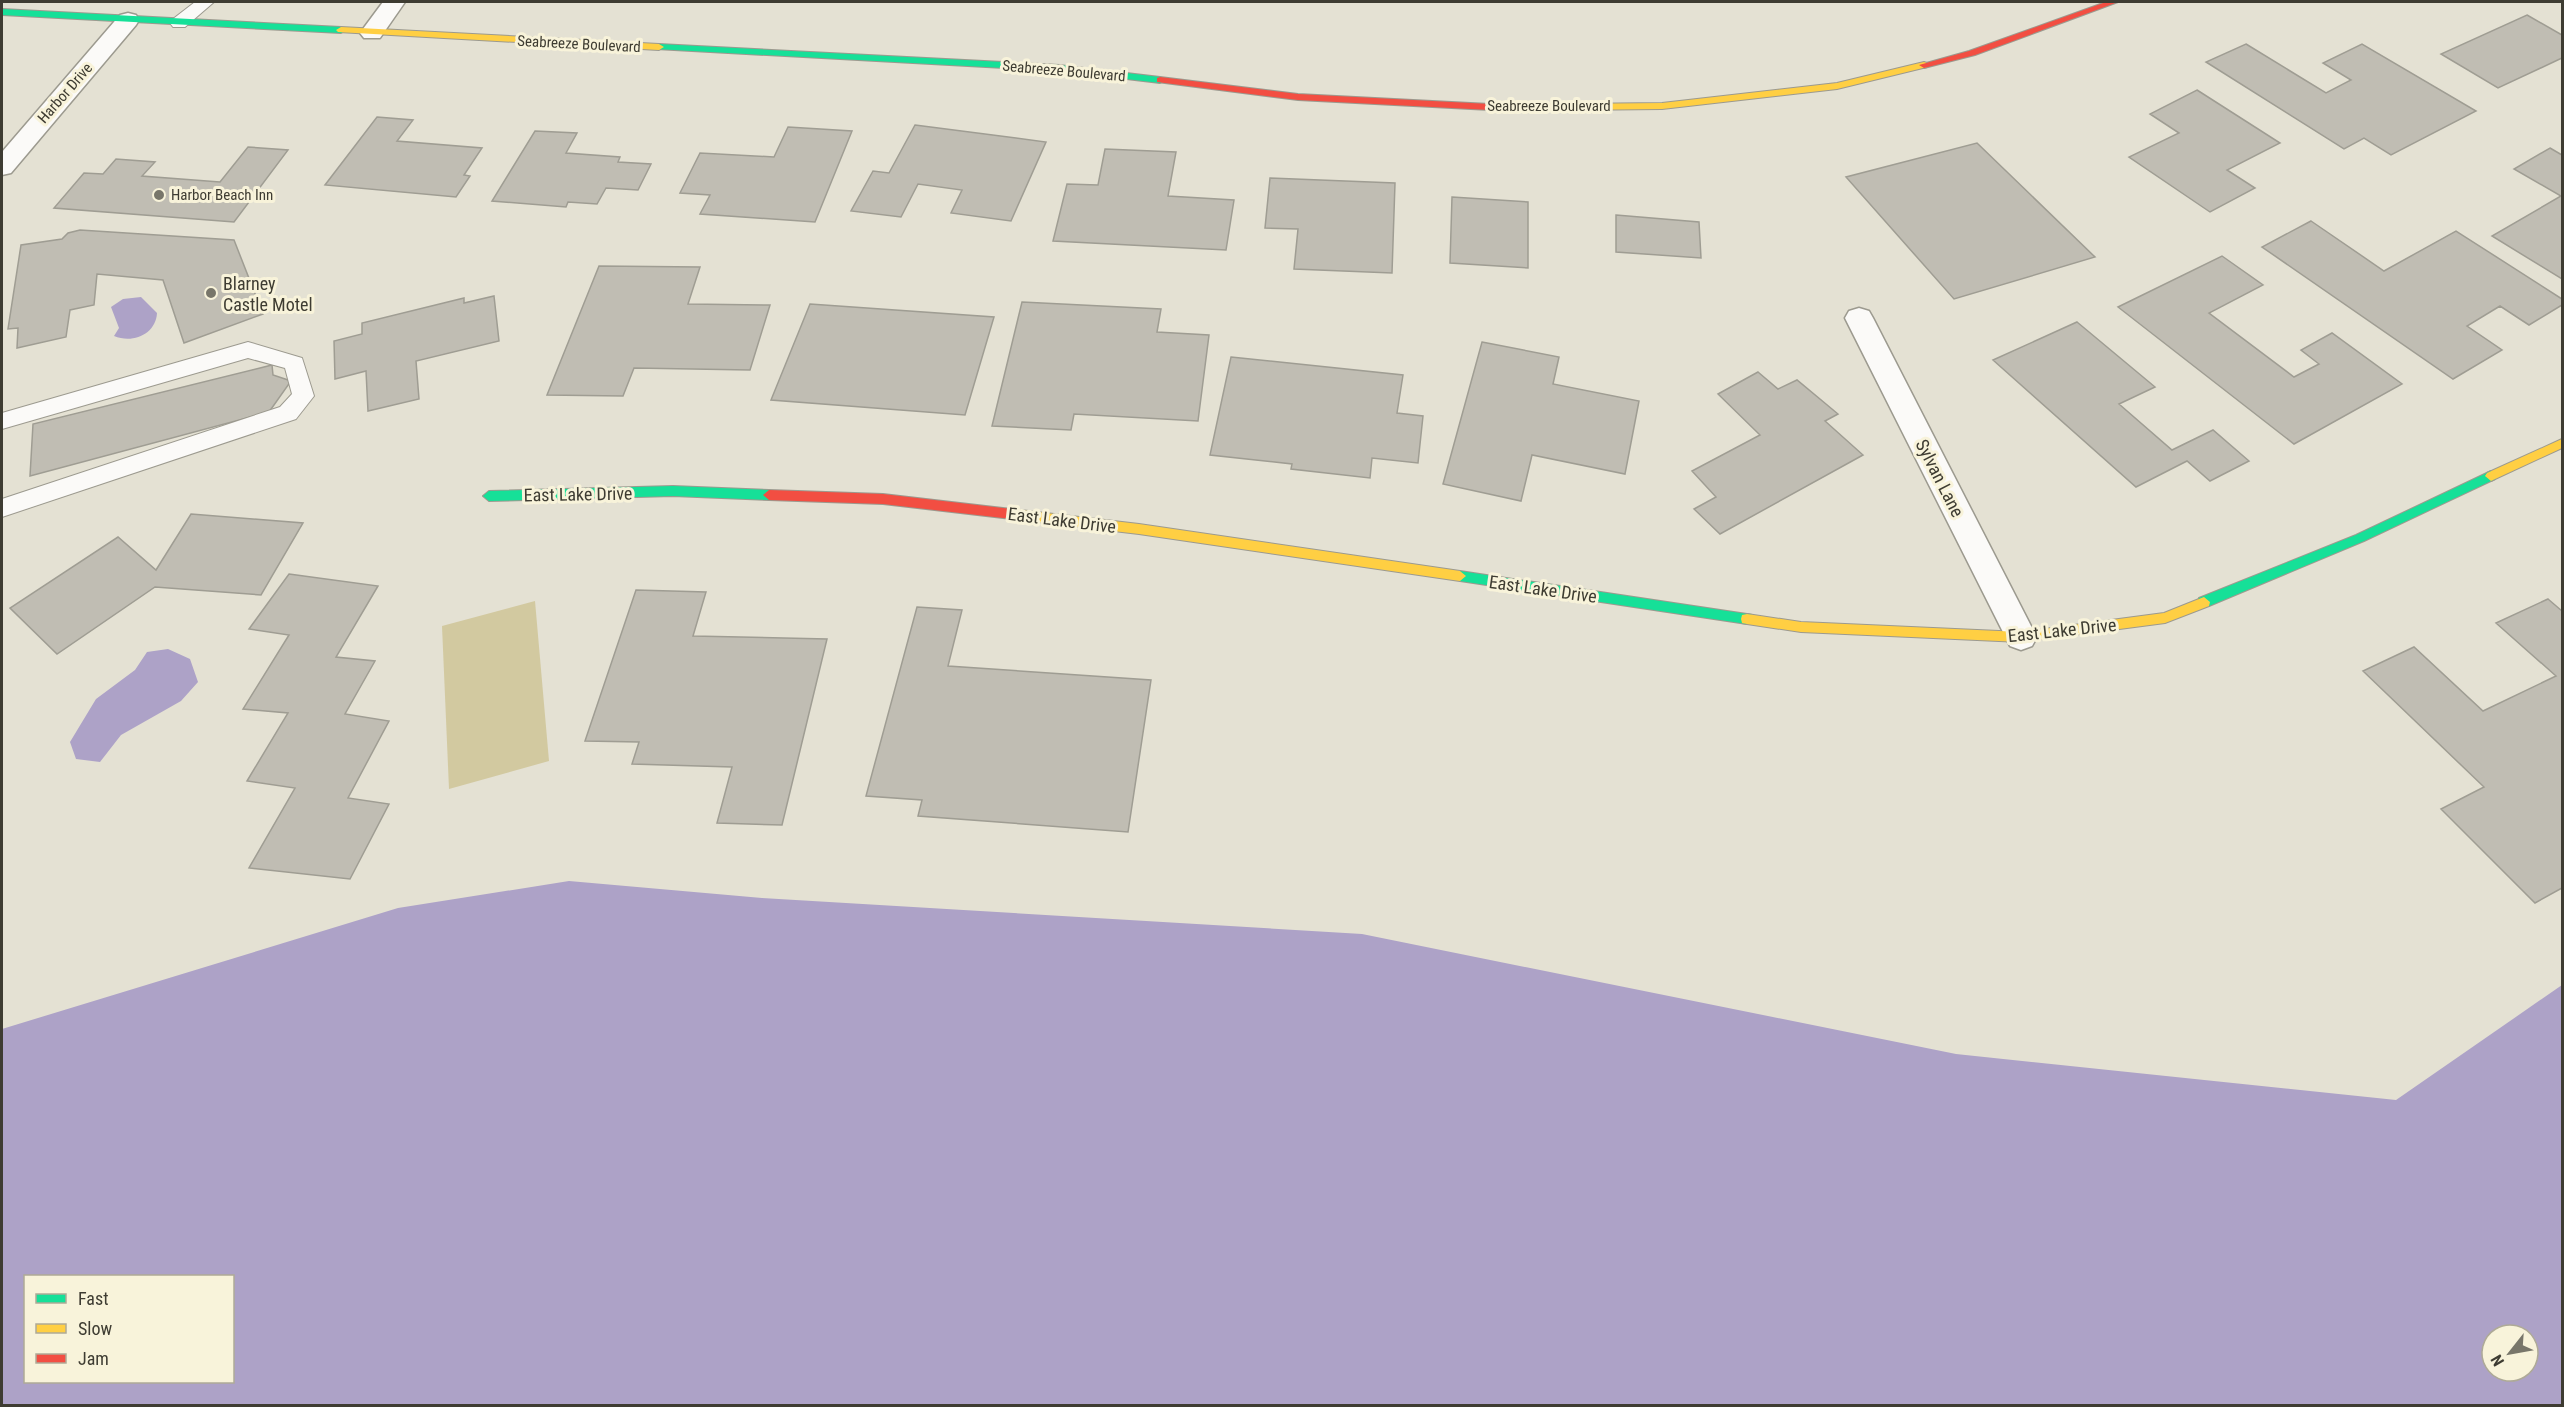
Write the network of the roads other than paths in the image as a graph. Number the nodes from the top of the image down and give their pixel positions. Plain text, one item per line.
1 (205, 2) edge
2 (394, 2) edge
3 (2113, 2) edge
4 (2, 12) edge
5 (128, 20) junction
6 (180, 22) junction
7 (372, 33) junction
8 (2, 166) edge
9 (1859, 318) dead end
10 (2, 421) edge
11 (2562, 443) edge
12 (489, 496) dead end
13 (2, 508) edge
14 (2020, 637) junction

1 - 6 lane
2 - 7 street
3 - 7 main road, Seabreeze Boulevard
4 - 5 main road, Seabreeze Boulevard
5 - 6 main road, Seabreeze Boulevard
5 - 8 street, Harbor Drive
6 - 7 main road, Seabreeze Boulevard
9 - 14 street, Sylvan Lane
10 - 13 lane
11 - 14 main road, East Lake Drive
12 - 14 main road, East Lake Drive

